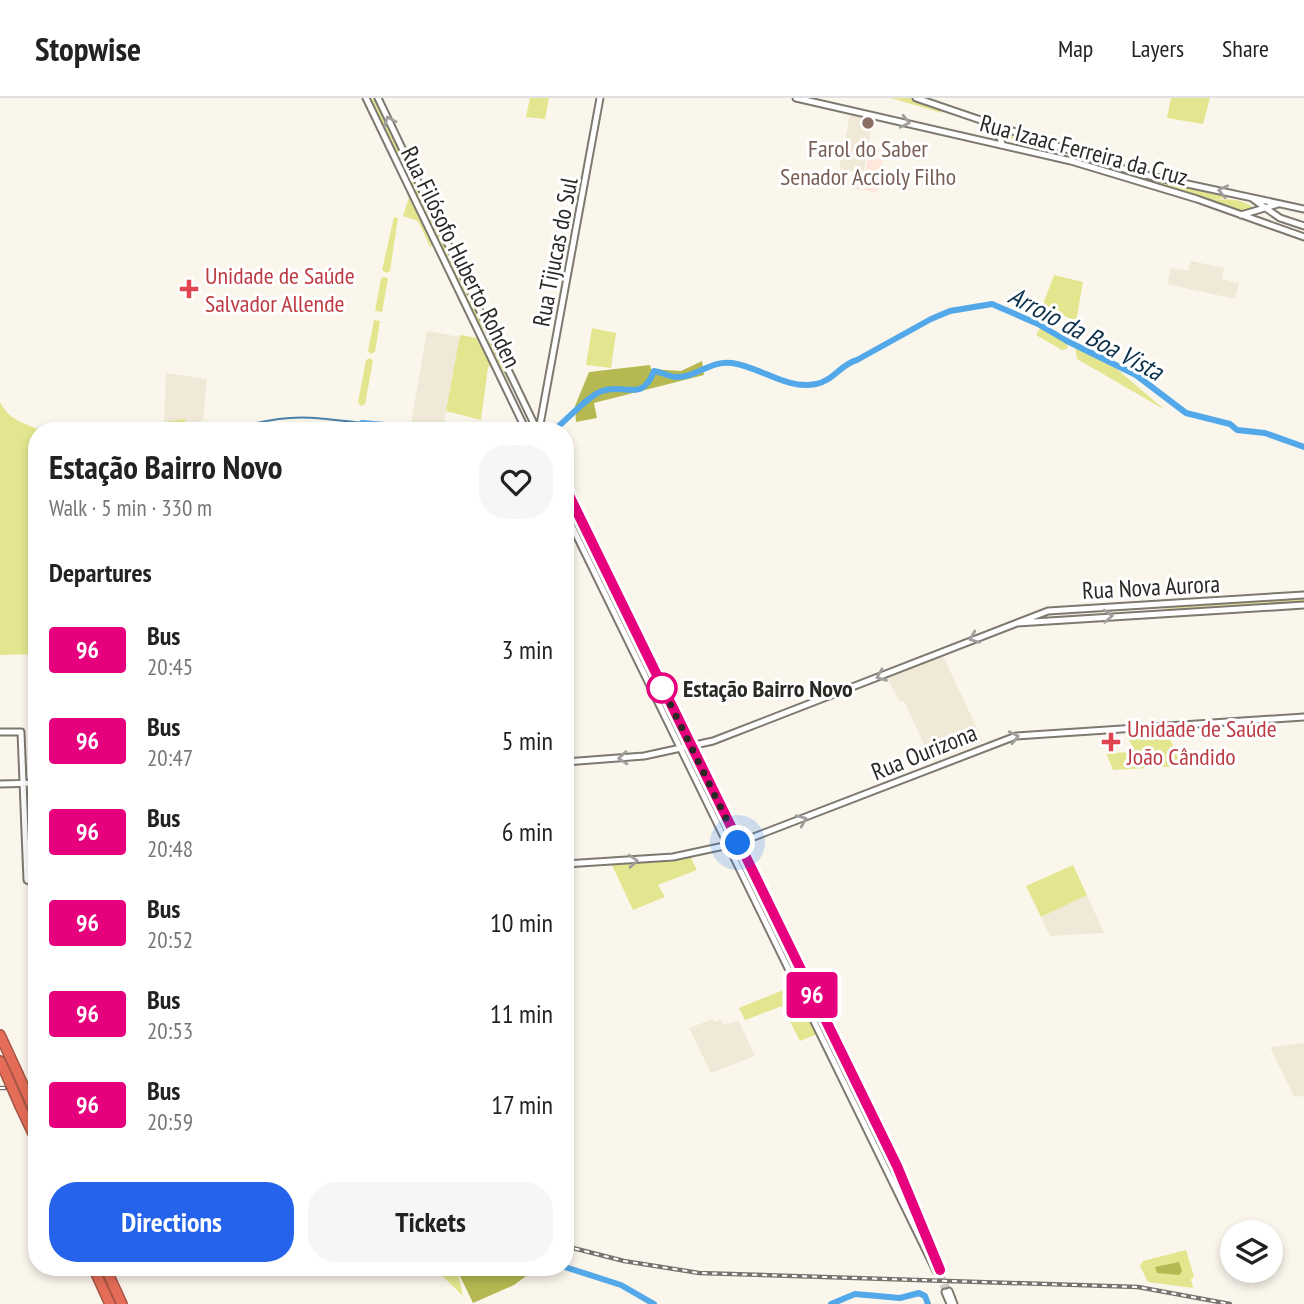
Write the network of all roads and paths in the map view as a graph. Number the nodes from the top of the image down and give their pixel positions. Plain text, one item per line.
1 (366, 98) edge
2 (378, 98) edge
3 (600, 98) edge
4 (796, 98) edge
5 (916, 98) edge
6 (814, 100) edge
7 (1007, 129) junction
8 (1002, 144) junction
9 (1250, 197) junction
10 (1281, 204) junction
11 (1265, 208) junction
12 (1304, 209) edge
13 (1237, 216) junction
14 (1280, 218) junction
15 (1304, 226) edge
16 (1304, 237) edge
17 (514, 383) junction
18 (506, 388) junction
19 (519, 393) junction
20 (511, 398) junction
21 (528, 412) junction
22 (542, 412) junction
23 (522, 422) edge
24 (534, 422) edge
25 (540, 422) edge
26 (574, 505) edge
27 (581, 519) junction
28 (574, 524) edge
29 (574, 529) edge
30 (1304, 595) edge
31 (1304, 604) edge
32 (627, 614) junction
33 (617, 619) junction
34 (1003, 626) junction
35 (657, 678) junction
36 (648, 682) junction
37 (1304, 717) edge
38 (0, 732) edge
39 (691, 748) junction
40 (681, 750) junction
41 (574, 761) edge
42 (700, 766) junction
43 (691, 770) junction
44 (0, 784) edge
45 (24, 784) junction
46 (28, 784) edge
47 (719, 806) junction
48 (711, 810) junction
49 (738, 843) junction
50 (727, 845) junction
51 (574, 863) edge
52 (749, 866) junction
53 (739, 870) junction
54 (28, 881) edge
55 (795, 961) junction
56 (785, 966) junction
57 (813, 998) junction
58 (803, 1002) junction
59 (0, 1035) edge
60 (0, 1061) edge
61 (845, 1063) junction
62 (835, 1068) junction
63 (28, 1096) edge
64 (28, 1122) edge
65 (892, 1154) junction
66 (882, 1159) junction
67 (97, 1276) edge
68 (108, 1276) edge
69 (947, 1292) tunnel mouth
70 (110, 1304) edge
71 (121, 1304) edge
72 (952, 1304) edge

1 - 18 main road, Rua Filósofo Huberto Rohden
17 -> 2 main road, Rua Filósofo Huberto Rohden
3 - 22 main road, Rua Tijucas do Sul
4 - 6 main road, Rua Izaac Ferreira da Cruz
5 - 7 main road, Rua Izaac Ferreira da Cruz
6 -> 8 main road, Rua Izaac Ferreira da Cruz
7 - 8 main road
9 -> 7 main road, Rua Izaac Ferreira da Cruz
8 - 13 main road, Rua Izaac Ferreira da Cruz
9 - 10 main road, Rua Izaac Ferreira da Cruz
9 - 11 main road
10 - 11 main road
10 - 12 main road, Rua Izaac Ferreira da Cruz
10 - 14 main road
11 - 13 main road
11 - 14 main road
13 - 16 main road, Rua Izaac Ferreira da Cruz
14 - 15 main road
17 - 18 main road
17 - 19 main road, Rua Filósofo Huberto Rohden
18 - 20 main road, Rua Filósofo Huberto Rohden
19 - 20 main road
19 - 21 main road, Rua Filósofo Huberto Rohden
20 - 23 main road, Rua Filósofo Huberto Rohden
21 - 22 main road
21 - 24 main road, Rua Filósofo Huberto Rohden
22 - 25 main road, Rua Tijucas do Sul
26 - 27 main road
27 - 28 main road
27 - 32 main road
29 - 33 main road
30 - 34 main road, Rua Nova Aurora
34 -> 31 main road, Rua Nova Aurora
32 - 33 main road
32 - 35 main road
33 - 36 main road
34 -> 39 main road, Rua Nova Aurora
35 - 36 main road
35 - 39 main road
36 - 40 main road
49 -> 37 main road, Rua Ourizona
38 - 45 main road
39 - 40 main road, Rua Nova Aurora
39 - 42 main road
40 -> 41 main road, Rua Nova Aurora
40 - 43 main road
42 - 43 main road
42 - 47 main road
43 - 48 main road
44 - 45 main road
45 - 46 main road
45 - 54 main road
47 - 48 main road
47 - 49 main road
48 - 50 main road
49 - 50 main road, Rua Ourizona
49 - 52 main road
51 -> 50 main road, Rua Ourizona
50 - 53 main road
52 - 53 main road
52 - 55 main road
53 - 56 main road
55 - 56 main road
55 - 57 main road
56 - 58 main road
57 - 58 main road
57 - 61 main road
58 - 62 main road
59 - 63 highway, bridge
60 - 64 highway, bridge
61 - 62 main road
61 - 65 main road
62 - 66 main road
65 - 66 main road
65 - 66 main road
67 - 70 highway
68 - 71 highway
69 - 72 main road

